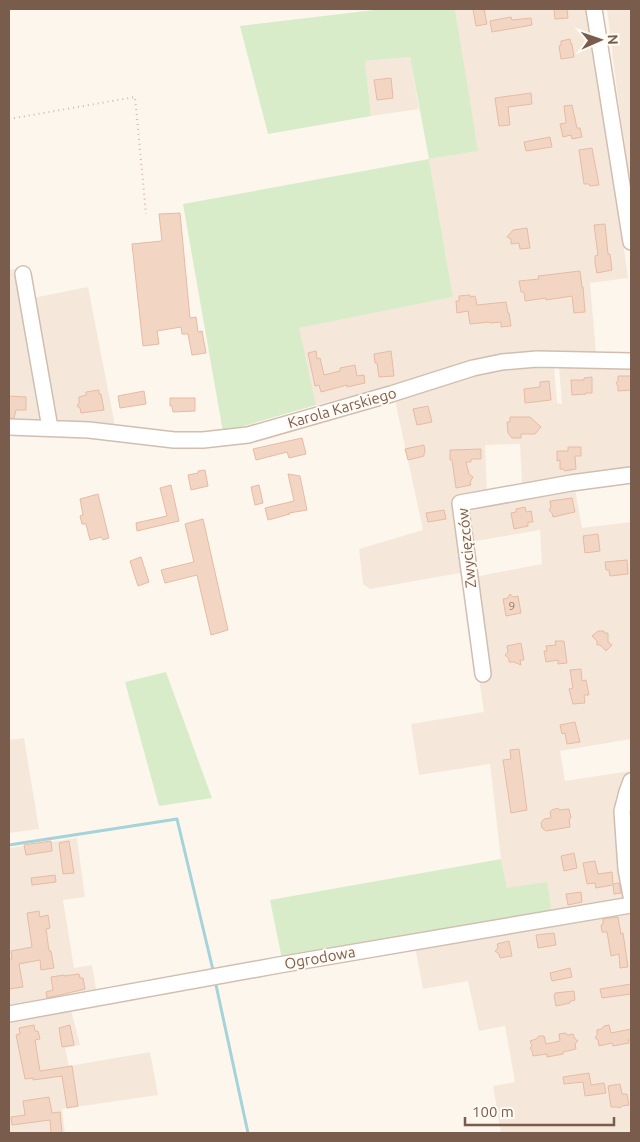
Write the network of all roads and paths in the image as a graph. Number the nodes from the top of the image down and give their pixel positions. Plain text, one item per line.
1 (594, 9) edge
2 (9, 119) edge
3 (146, 214) dead end
4 (631, 235) edge
5 (23, 274) dead end
6 (631, 361) edge
7 (9, 427) edge
8 (50, 428) junction
9 (631, 475) edge
10 (483, 674) dead end
11 (631, 781) edge
12 (631, 896) edge
13 (631, 905) edge
14 (9, 1014) edge

1 - 4 street
2 - 3 path
5 - 8 street
6 - 8 street, Karola Karskiego
7 - 8 street, Karola Karskiego
9 - 10 street, Zwycięzców
11 - 12 street
13 - 14 street, Ogrodowa

